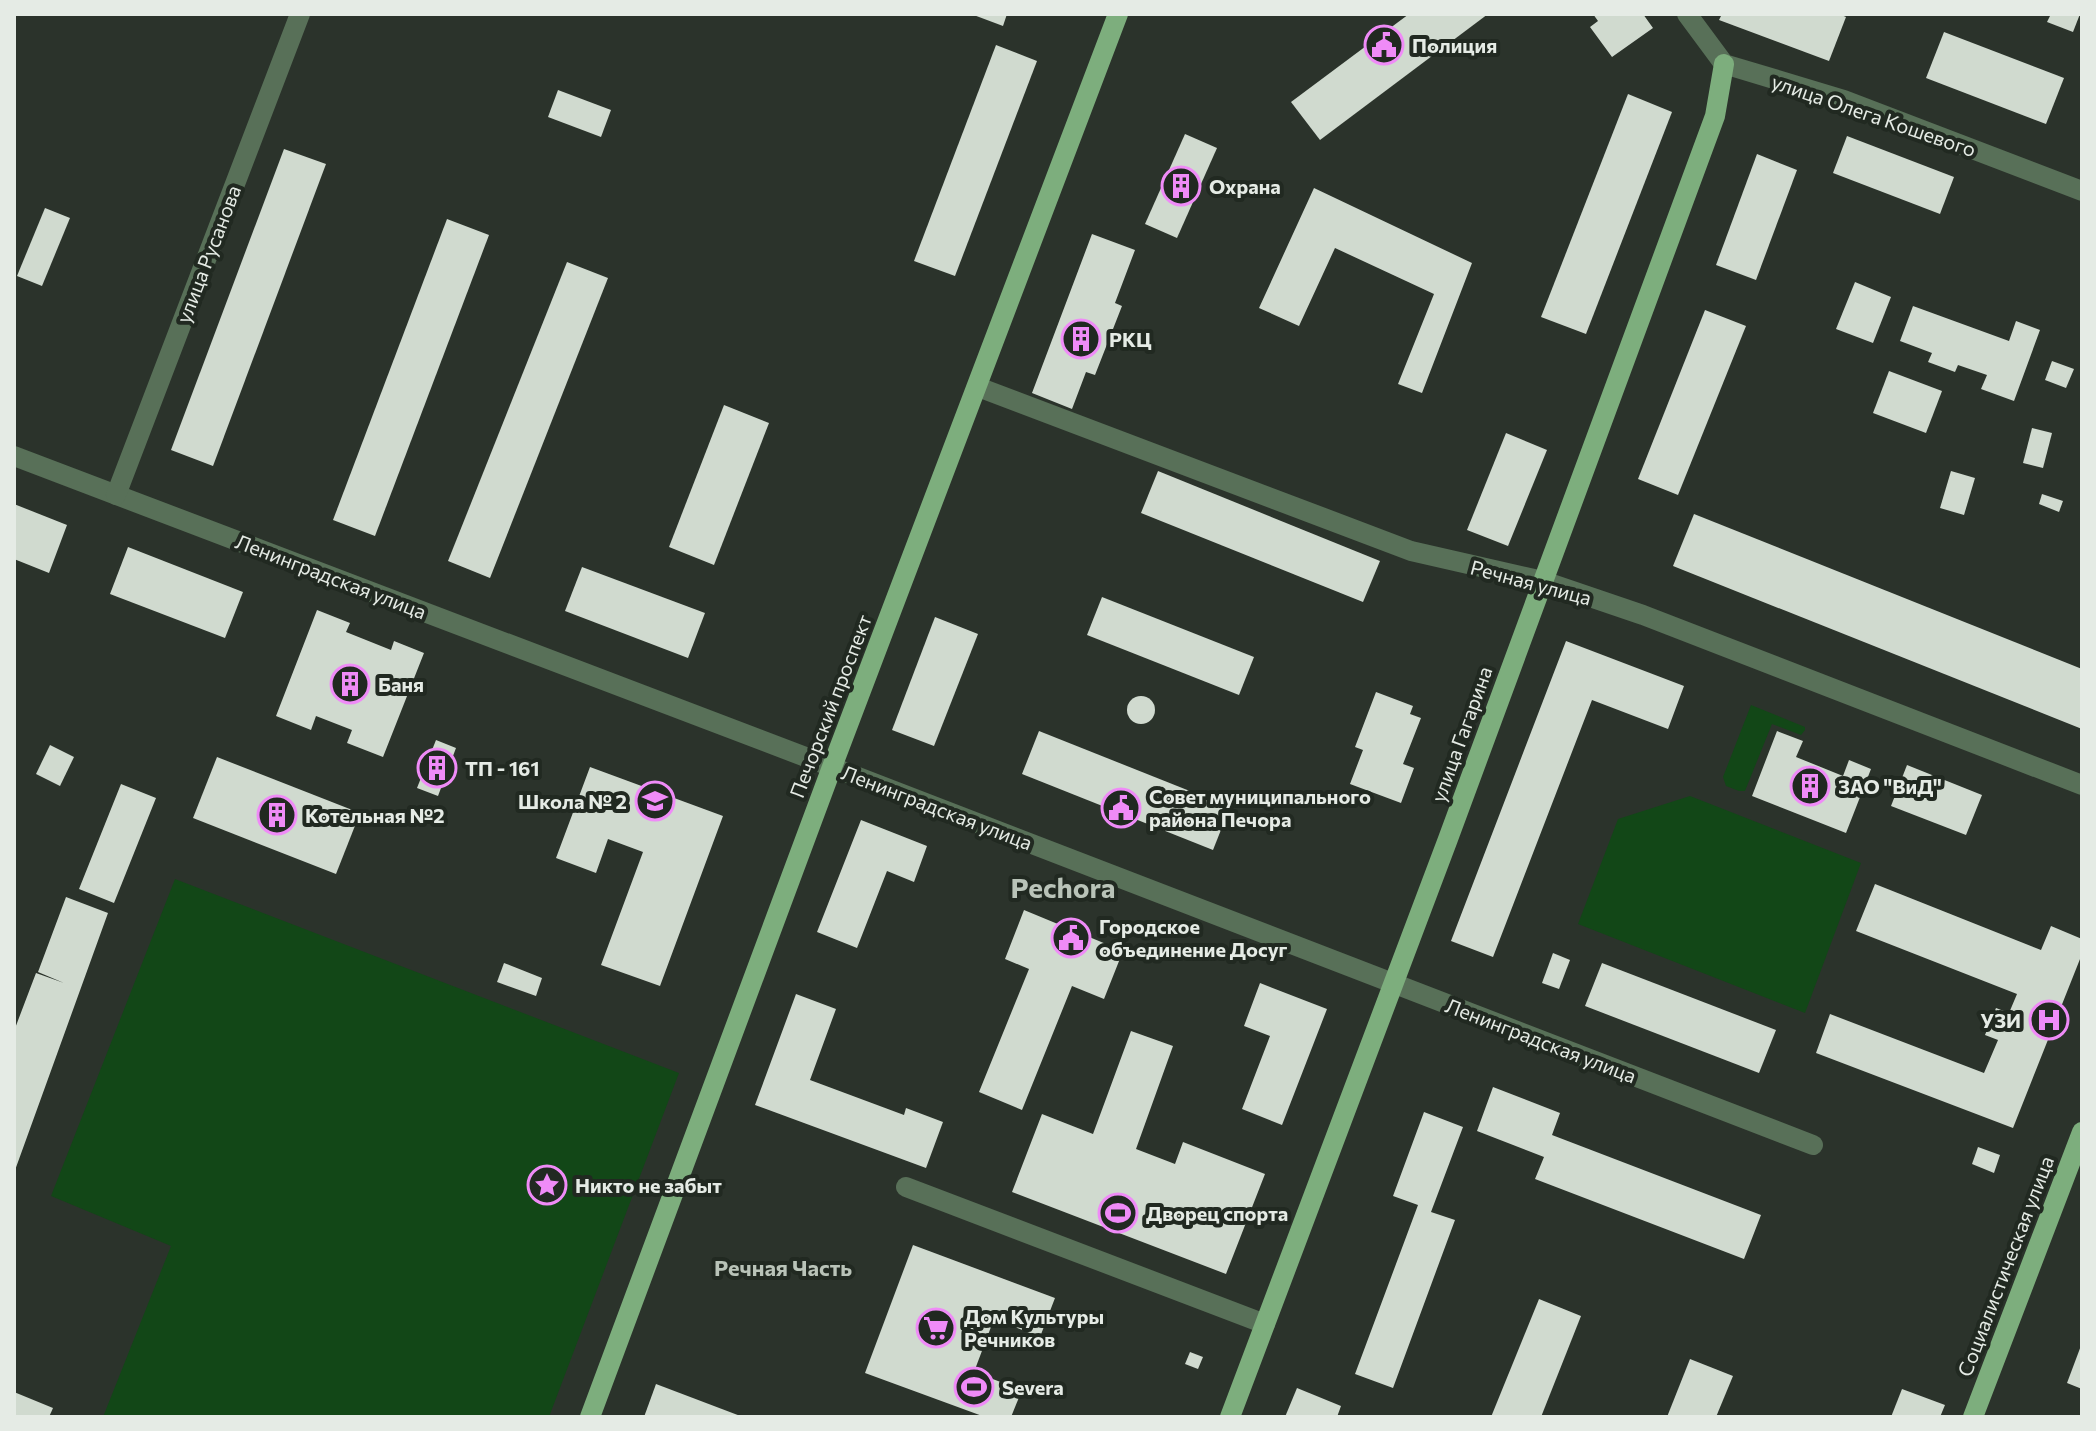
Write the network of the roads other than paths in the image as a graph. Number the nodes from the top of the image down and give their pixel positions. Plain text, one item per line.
1 (300, 14) edge
2 (1118, 14) edge
3 (1687, 14) edge
4 (1724, 64) junction
5 (2082, 191) edge
6 (978, 387) junction
7 (14, 456) edge
8 (116, 495) junction
9 (1543, 581) junction
10 (832, 767) junction
11 (2082, 785) edge
12 (1393, 983) junction
13 (2082, 1132) edge
14 (1813, 1145) dead end
15 (906, 1187) dead end
16 (1265, 1324) junction
17 (590, 1417) edge
18 (1230, 1417) edge
19 (1973, 1417) edge

1 - 8 street, улица Русанова
2 - 6 main road, Печорский проспект
3 - 4 street
4 - 5 street, улица Олега Кошевого
4 - 9 main road, улица Гагарина
6 - 9 street, Речная улица
6 - 10 main road, Печорский проспект
7 - 8 street, Ленинградская улица
8 - 10 street, Ленинградская улица
9 - 11 street, Речная улица
9 - 12 main road, улица Гагарина
10 - 12 street, Ленинградская улица
10 - 17 main road, Печорский проспект
12 - 14 street, Ленинградская улица
12 - 16 main road, улица Гагарина
13 - 19 main road, Социалистическая улица
15 - 16 street
16 - 18 main road, улица Гагарина

